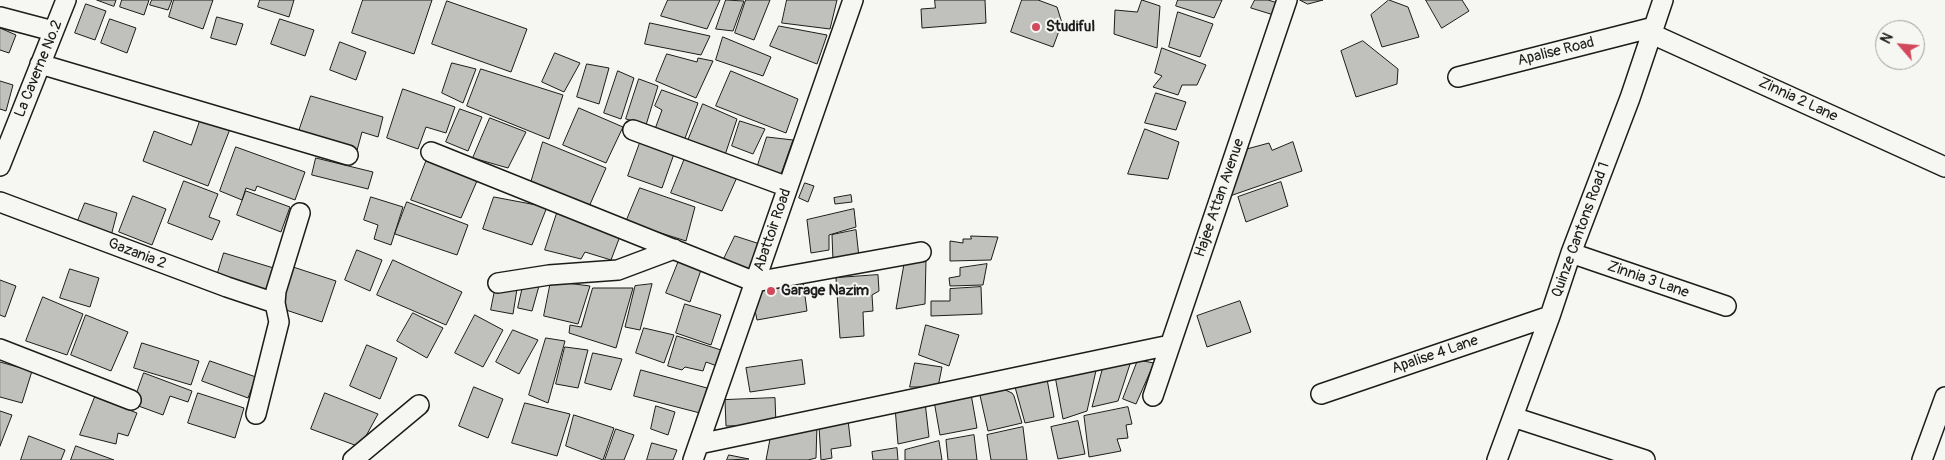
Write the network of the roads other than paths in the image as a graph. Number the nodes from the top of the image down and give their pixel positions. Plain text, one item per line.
1 (66, 0) edge
2 (853, 0) edge
3 (1287, 0) edge
4 (1663, 0) edge
5 (0, 17) edge
6 (1653, 30) junction
7 (54, 32) junction
8 (40, 64) junction
9 (1458, 77) dead end
10 (633, 130) dead end
11 (431, 152) dead end
12 (348, 156) dead end
13 (0, 166) edge
14 (1945, 167) edge
15 (788, 187) junction
16 (0, 202) edge
17 (300, 213) dead end
18 (674, 249) junction
19 (922, 252) dead end
20 (1571, 253) junction
21 (755, 282) junction
22 (498, 283) dead end
23 (275, 303) junction
24 (1726, 306) dead end
25 (1550, 316) junction
26 (1170, 345) junction
27 (0, 349) edge
28 (1321, 394) dead end
29 (1152, 396) dead end
30 (1945, 398) edge
31 (131, 400) dead end
32 (418, 405) dead end
33 (256, 414) dead end
34 (1513, 416) junction
35 (696, 452) edge
36 (353, 460) edge
37 (1497, 460) edge
38 (1645, 460) edge
39 (1922, 460) edge

1 - 7 street, La Caverne No.2
2 - 15 street, Abattoir Road
3 - 26 street, Hajee Attan Avenue
4 - 6 street, Quinze Cantons Road 1
5 - 7 street
6 - 9 street, Apalise Road
6 - 14 street, Zinnia 2 Lane
6 - 20 street, Quinze Cantons Road 1
7 - 8 street, La Caverne No.2
8 - 12 street
8 - 13 street, La Caverne No.2
10 - 15 street
11 - 18 street
15 - 21 street, Abattoir Road
16 - 23 street, Gazania 2
17 - 23 street
18 - 21 street
18 - 22 street
19 - 21 street
20 - 24 street, Zinnia 3 Lane
20 - 25 street, Quinze Cantons Road 1
21 - 35 street, Abattoir Road
23 - 33 street
25 - 28 street, Apalise 4 Lane
25 - 34 street, Quinze Cantons Road 1
26 - 29 street, Hajee Attan Avenue
26 - 35 street
27 - 31 street
30 - 39 street
32 - 36 street
34 - 37 street, Quinze Cantons Road 1
34 - 38 street

